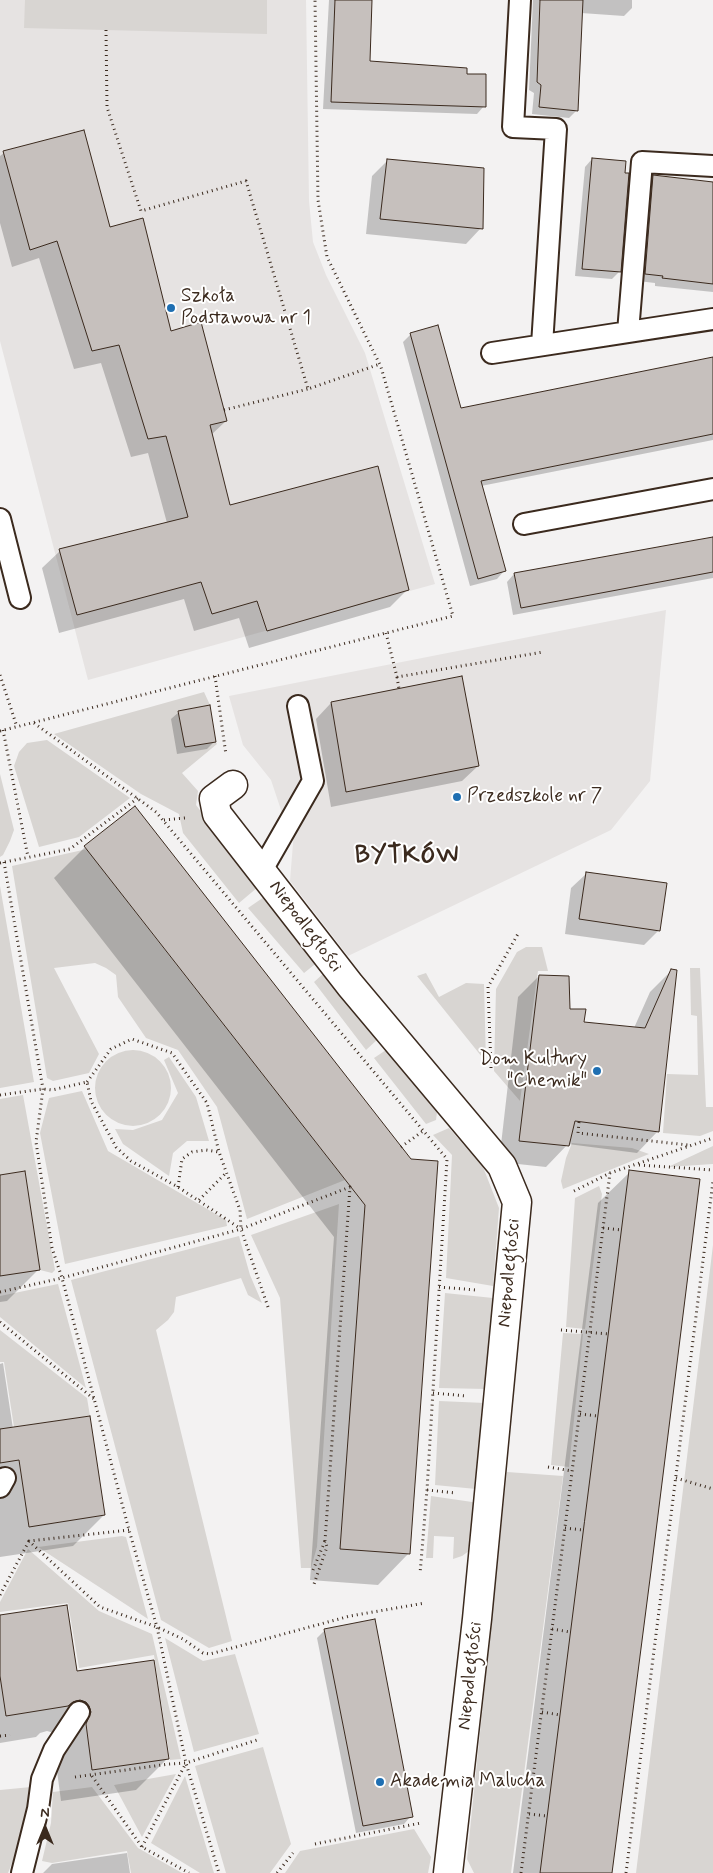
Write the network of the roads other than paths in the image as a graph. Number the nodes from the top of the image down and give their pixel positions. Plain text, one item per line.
1 (520, 0) edge
2 (713, 166) edge
3 (713, 319) edge
4 (628, 332) junction
5 (542, 345) junction
6 (492, 352) dead end
7 (713, 489) edge
8 (0, 519) edge
9 (524, 524) dead end
10 (20, 598) dead end
11 (298, 706) dead end
12 (233, 785) dead end
13 (262, 870) junction
14 (79, 1712) dead end
15 (22, 1873) edge
16 (448, 1873) edge

1 - 5 lane
2 - 4 lane
3 - 4 lane
4 - 5 lane
5 - 6 lane
7 - 9 lane
8 - 10 lane
11 - 13 lane
12 - 13 street, Niepodległości
13 - 16 street, Niepodległości
14 - 15 lane

